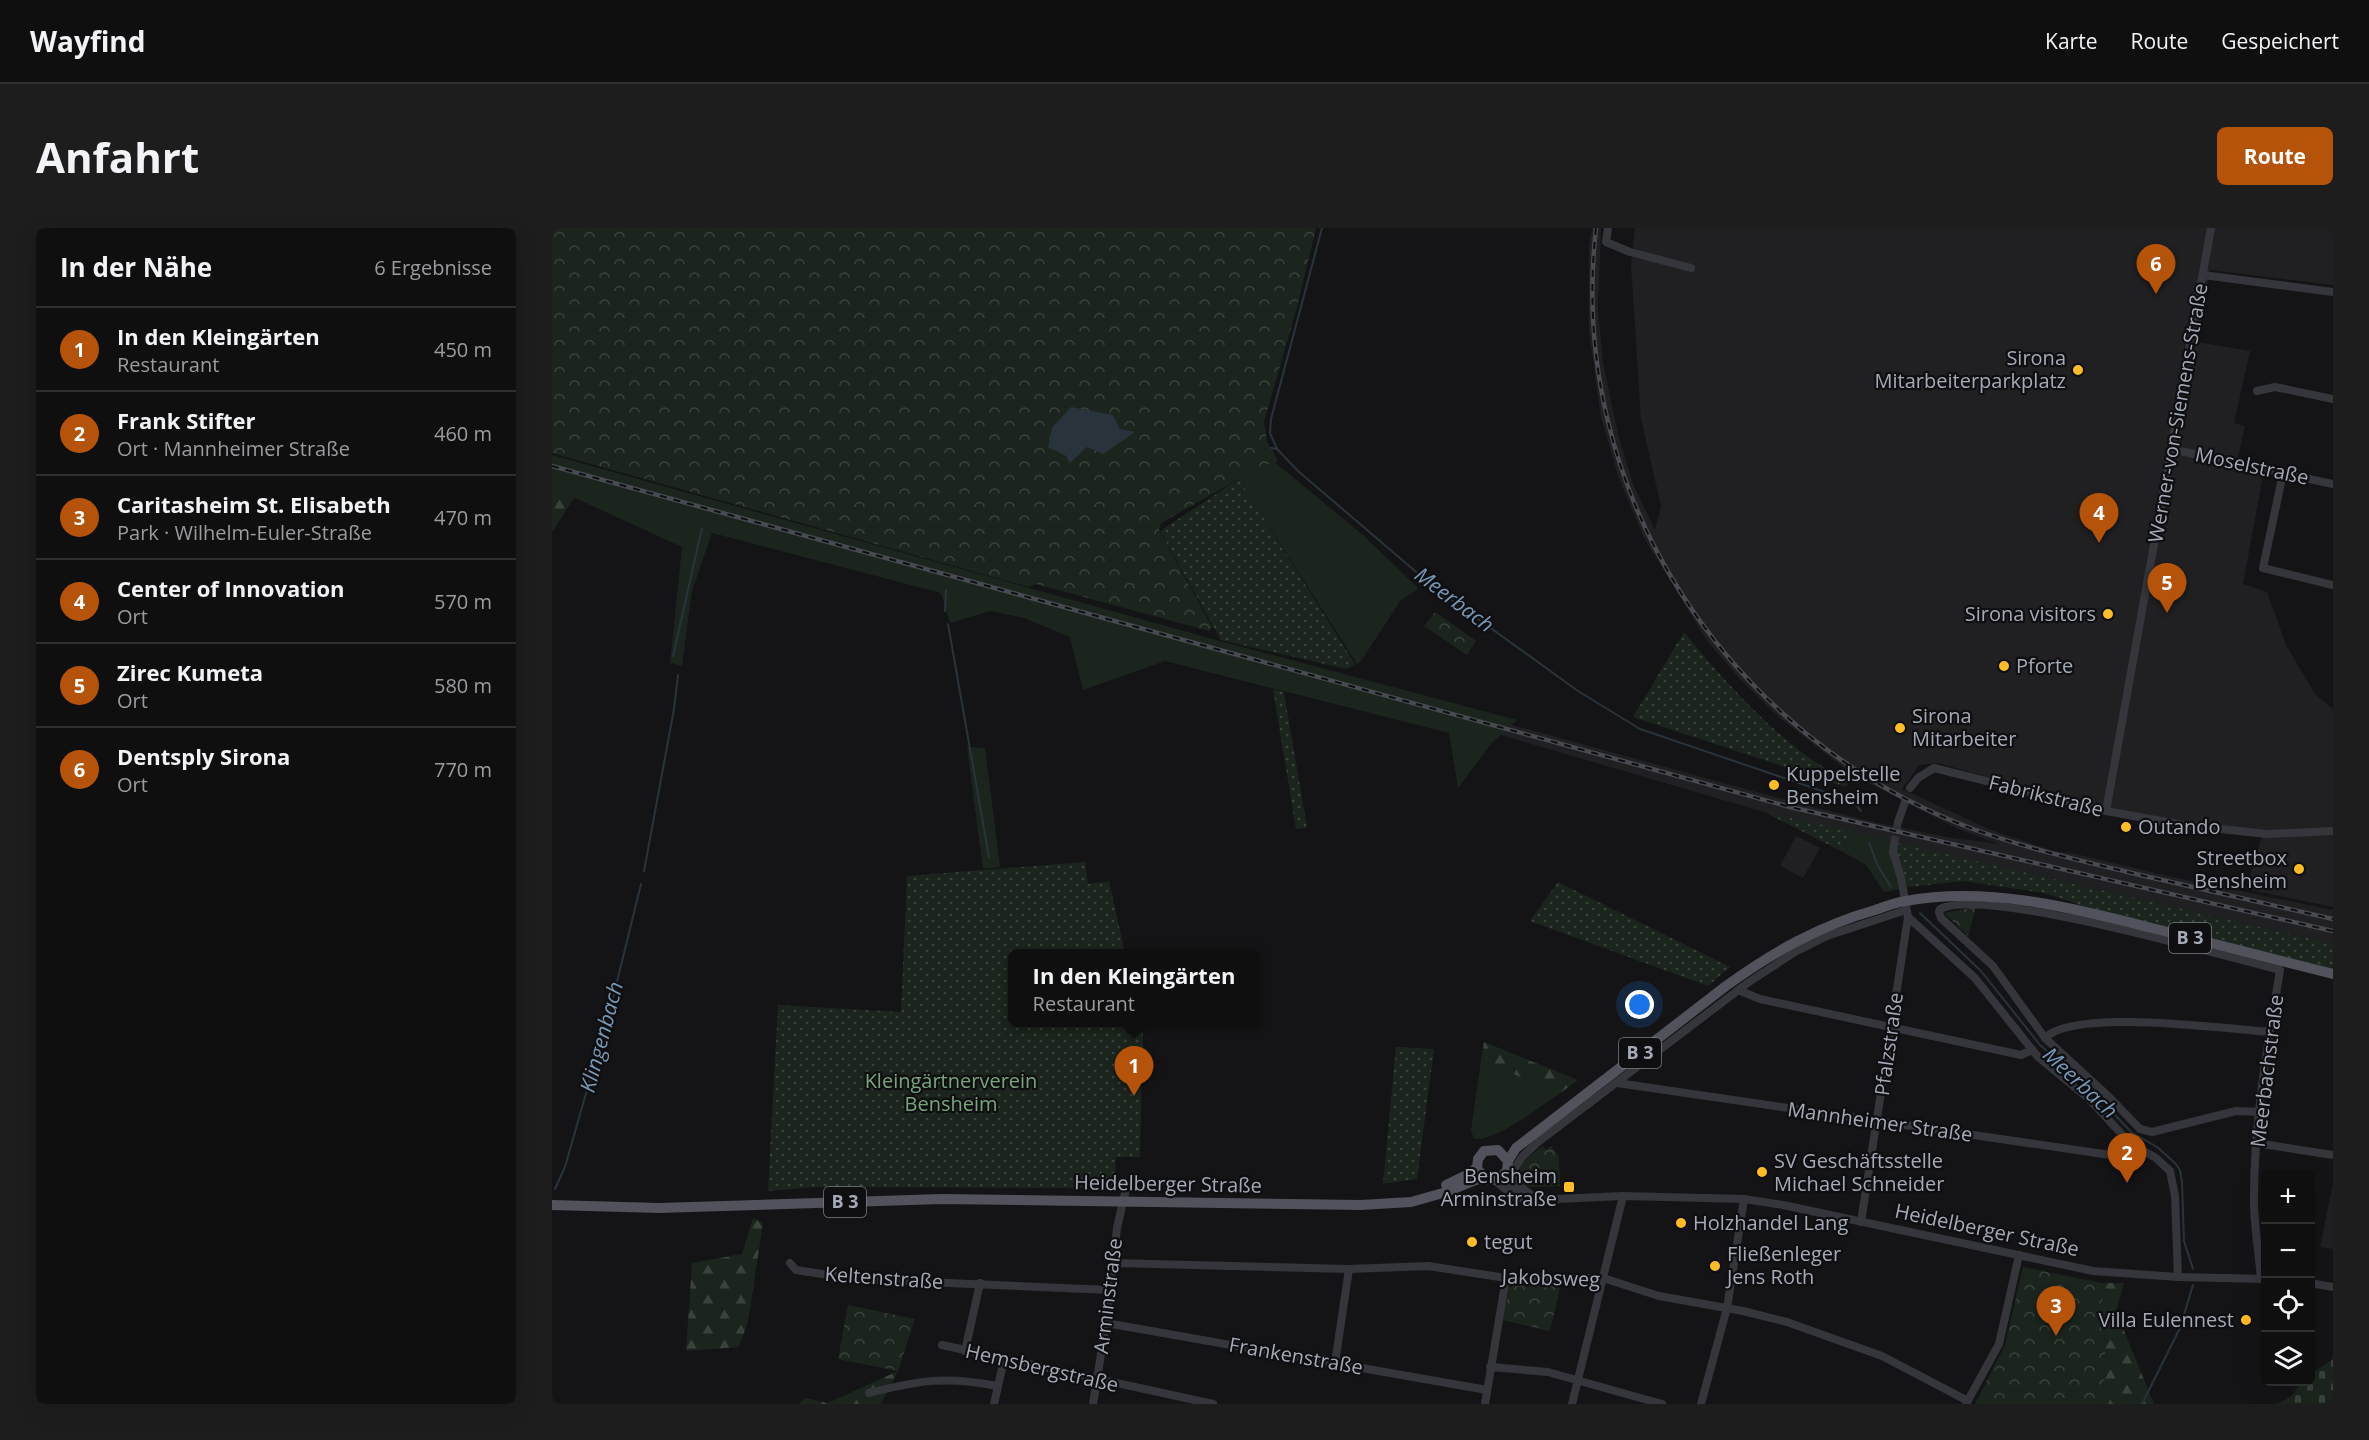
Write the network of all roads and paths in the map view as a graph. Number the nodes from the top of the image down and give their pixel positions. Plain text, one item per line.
1 (1608, 228) edge
2 (2211, 228) edge
3 (1691, 268) dead end
4 (2203, 275) junction
5 (2333, 292) edge
6 (2257, 391) dead end
7 (2333, 399) edge
8 (2171, 448) junction
9 (2283, 472) junction
10 (2333, 484) edge
11 (2333, 585) edge
12 (1910, 788) dead end
13 (1905, 802) dead end
14 (2106, 811) junction
15 (1898, 822) tunnel mouth
16 (2333, 831) edge
17 (1894, 844) tunnel mouth
18 (1906, 909) junction
19 (2333, 974) edge
20 (1738, 990) junction
21 (1891, 1028) junction
22 (2270, 1032) junction
23 (2045, 1038) junction
24 (2032, 1050) junction
25 (1617, 1083) junction
26 (2260, 1112) junction
27 (1877, 1122) junction
28 (2256, 1143) junction
29 (2142, 1151) junction
30 (2333, 1155) edge
31 (1506, 1161) junction
32 (1477, 1167) junction
33 (1490, 1180) junction
34 (1126, 1189) dead end
35 (1623, 1196) junction
36 (1524, 1198) junction
37 (1539, 1199) junction
38 (1744, 1199) junction
39 (1124, 1201) junction
40 (1392, 1203) junction
41 (553, 1205) edge
42 (1861, 1222) junction
43 (2019, 1255) junction
44 (790, 1263) dead end
45 (1113, 1263) junction
46 (1349, 1269) junction
47 (2178, 1277) junction
48 (1506, 1278) junction
49 (1603, 1278) junction
50 (2263, 1278) edge
51 (2261, 1279) edge
52 (981, 1283) junction
53 (2315, 1283) edge
54 (2333, 1287) edge
55 (1110, 1290) junction
56 (1727, 1308) junction
57 (1106, 1323) junction
58 (942, 1345) dead end
59 (965, 1351) junction
60 (1004, 1360) junction
61 (1335, 1363) junction
62 (1490, 1367) junction
63 (1578, 1379) junction
64 (1097, 1380) junction
65 (998, 1386) junction
66 (1487, 1390) junction
67 (869, 1393) dead end
68 (1967, 1402) edge
69 (994, 1404) edge
70 (1093, 1404) edge
71 (1213, 1404) edge
72 (1485, 1404) edge
73 (1572, 1404) edge
74 (1662, 1404) edge
75 (1701, 1404) edge

1 - 3 street
2 - 4 street, Werner-von-Siemens-Straße
4 - 5 street
4 - 8 street, Werner-von-Siemens-Straße
6 - 7 street
8 - 9 street, Moselstraße
8 - 14 street, Werner-von-Siemens-Straße
9 - 10 street, Moselstraße
9 - 11 street
12 - 14 street, Fabrikstraße
13 - 15 street
14 - 16 street, Fabrikstraße
17 - 18 street
18 - 19 main road, B 3
18 - 20 street
18 - 21 street, Pfalzstraße
18 - 24 street
18 - 31 main road, B 3
20 - 21 street
20 - 25 street
21 - 24 street
21 - 27 street, Pfalzstraße
22 - 23 street
22 - 23 street, Meerbachstraße
22 - 26 street, Meerbachstraße
23 - 26 street
24 - 29 street
25 - 27 street, Mannheimer Straße
25 - 37 street
26 - 28 street, Meerbachstraße
27 - 29 street, Mannheimer Straße
27 - 42 street, Pfalzstraße
28 - 30 street
28 - 50 street, Meerbachstraße
29 - 47 street
31 - 32 main road, Heidelberger Straße / B 3
31 - 33 main road, Heidelberger Straße / B 3
31 - 36 street
32 - 33 main road, Heidelberger Straße
32 - 40 main road, Heidelberger Straße / B 3
33 - 36 street, Heidelberger Straße
33 - 40 main road, Heidelberger Straße / B 3
34 - 39 street, Arminstraße
35 - 37 street, Heidelberger Straße
35 - 38 street, Heidelberger Straße
35 - 49 street
36 - 37 street, Heidelberger Straße
38 - 42 street, Heidelberger Straße
38 - 56 street
39 - 40 main road, Heidelberger Straße / B 3
39 - 41 main road, Heidelberger Straße / B 3
39 - 45 street, Arminstraße
42 - 43 street, Heidelberger Straße
43 - 47 street, Heidelberger Straße
43 - 68 street
44 - 52 street, Keltenstraße
45 - 46 street, Jakobsweg
45 - 55 street, Arminstraße
46 - 48 street, Jakobsweg
46 - 61 street
47 - 51 street, Heidelberger Straße
48 - 49 street, Jakobsweg
48 - 62 street
49 - 56 street, Jakobsweg
49 - 63 street
52 - 55 street, Keltenstraße
52 - 59 street
53 - 54 street
55 - 57 street, Arminstraße
56 - 68 street, Jakobsweg
56 - 75 street
57 - 61 street, Frankenstraße
57 - 64 street, Arminstraße
58 - 59 street, Hemsbergstraße
59 - 60 street, Hemsbergstraße
60 - 64 street, Hemsbergstraße
60 - 65 street
61 - 66 street, Frankenstraße
62 - 63 street
62 - 66 street
63 - 73 street
63 - 74 street
64 - 70 street, Arminstraße
64 - 71 street, Hemsbergstraße
65 - 67 street
65 - 69 street
66 - 72 street

